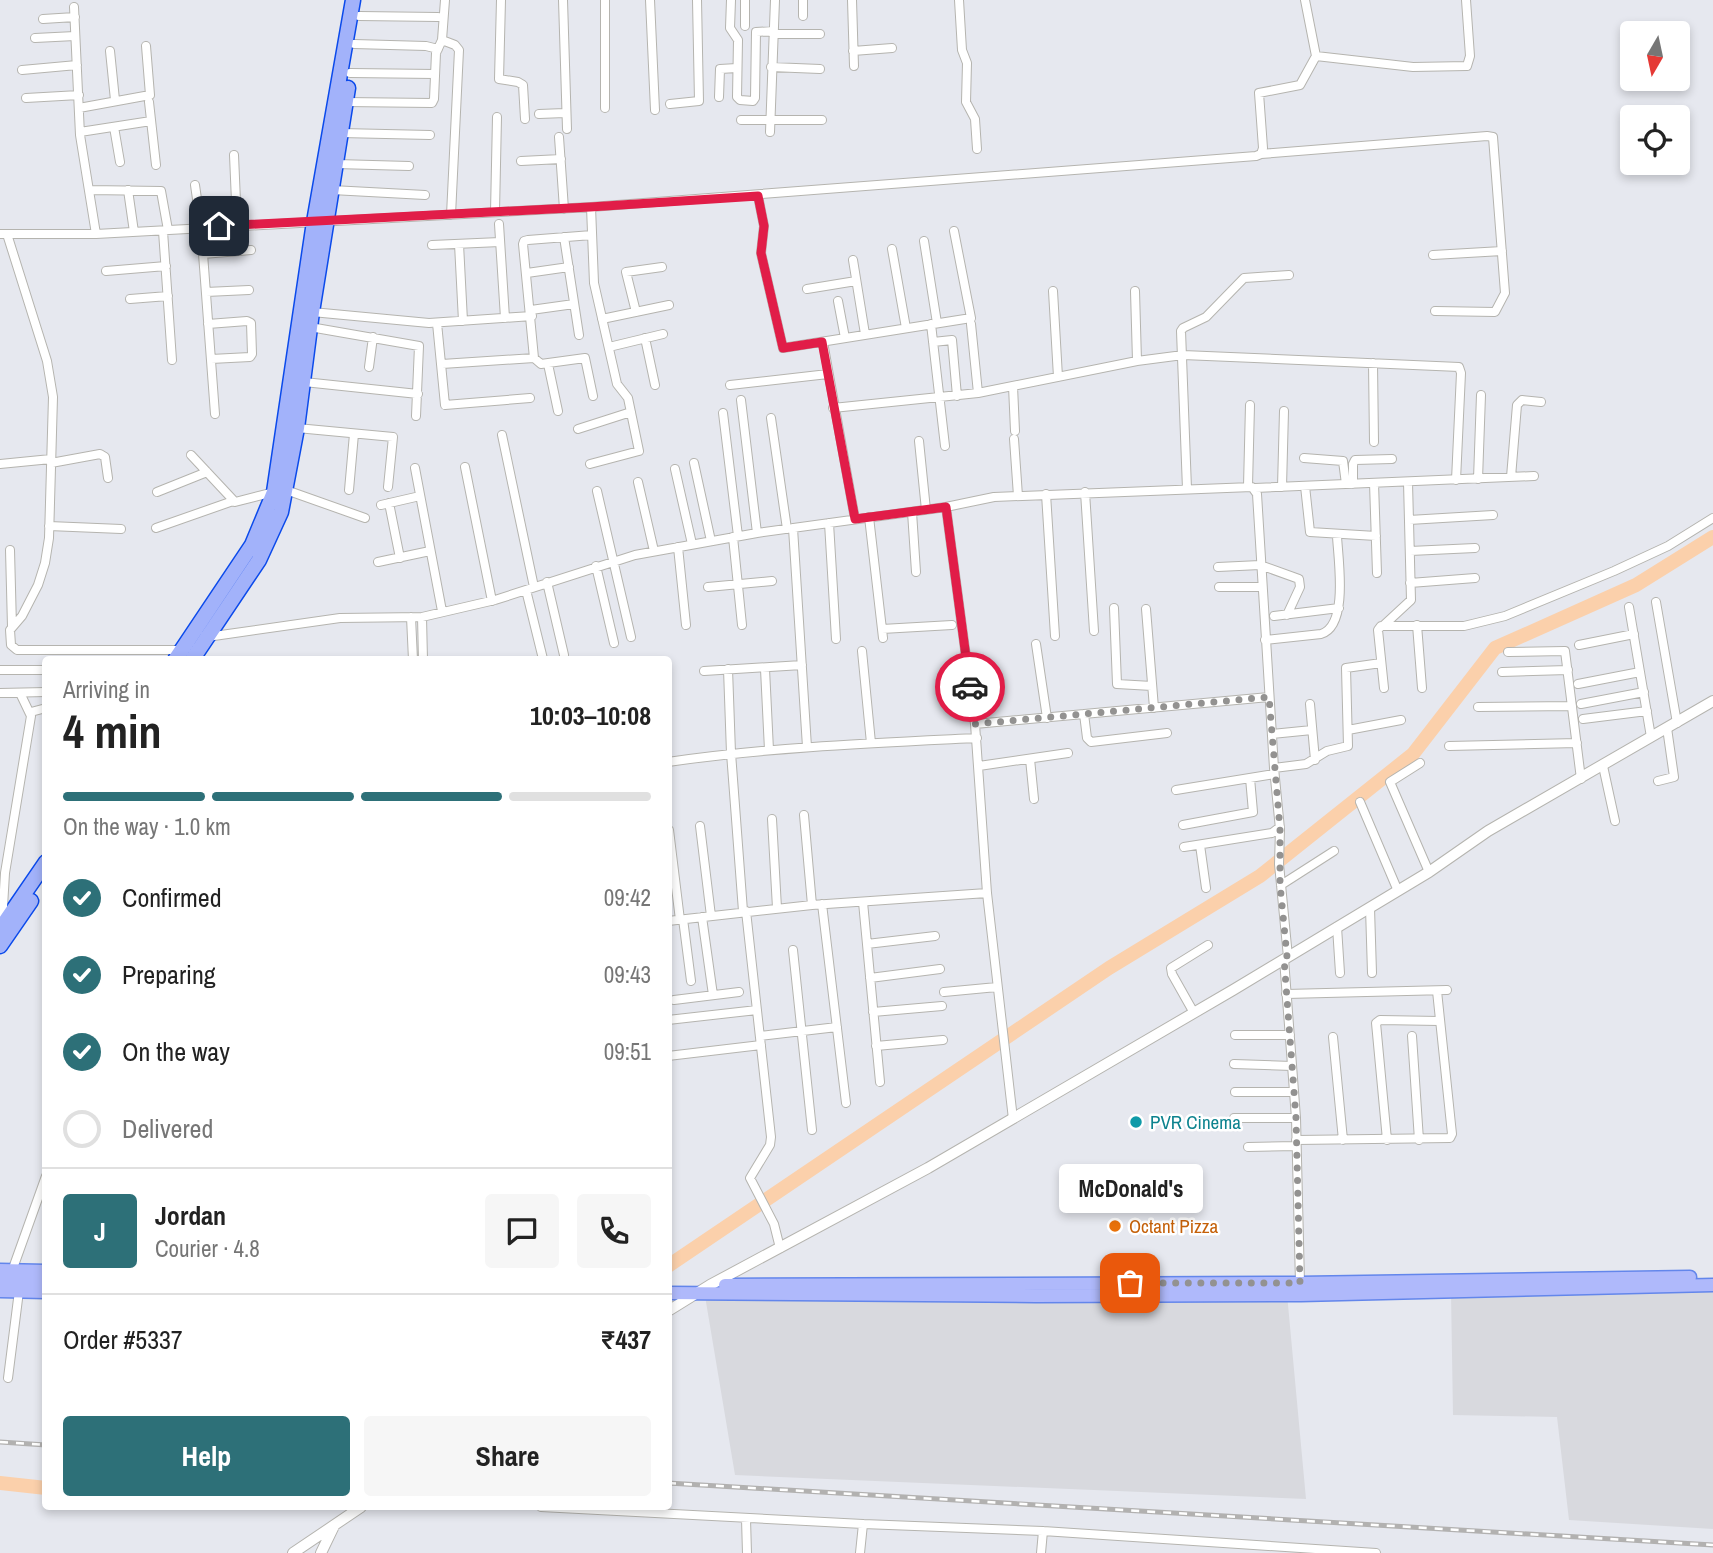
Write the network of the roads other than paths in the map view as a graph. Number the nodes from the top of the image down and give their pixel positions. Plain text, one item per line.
1 (353, 0) edge
2 (361, 0) edge
3 (445, 0) edge
4 (501, 0) edge
5 (563, 0) edge
6 (605, 0) edge
7 (650, 0) edge
8 (697, 0) edge
9 (731, 0) edge
10 (745, 0) edge
11 (775, 0) edge
12 (803, 0) edge
13 (852, 0) edge
14 (959, 0) edge
15 (1305, 0) edge
16 (1466, 0) edge
17 (74, 7) dead end
18 (359, 16) junction
19 (803, 16) dead end
20 (75, 17) junction
21 (438, 18) dead end
22 (43, 19) dead end
23 (745, 26) dead end
24 (773, 33) junction
25 (820, 34) dead end
26 (75, 36) junction
27 (35, 38) dead end
28 (442, 40) junction
29 (354, 44) junction
30 (146, 46) dead end
31 (892, 48) dead end
32 (438, 49) junction
33 (110, 51) dead end
34 (853, 51) junction
35 (1316, 56) junction
36 (76, 65) junction
37 (854, 66) dead end
38 (771, 67) junction
39 (737, 68) junction
40 (820, 69) dead end
41 (22, 70) dead end
42 (350, 73) junction
43 (435, 74) junction
44 (79, 96) junction
45 (719, 97) dead end
46 (26, 98) dead end
47 (115, 100) junction
48 (149, 102) dead end
49 (345, 102) junction
50 (670, 104) dead end
51 (79, 108) junction
52 (605, 108) dead end
53 (655, 110) dead end
54 (565, 113) junction
55 (539, 114) dead end
56 (497, 117) dead end
57 (525, 119) dead end
58 (741, 120) dead end
59 (822, 120) dead end
60 (151, 121) junction
61 (770, 122) junction
62 (114, 127) junction
63 (567, 129) dead end
64 (80, 132) junction
65 (770, 132) dead end
66 (341, 133) junction
67 (430, 135) dead end
68 (559, 136) dead end
69 (977, 149) dead end
70 (234, 155) dead end
71 (1261, 155) junction
72 (561, 159) junction
73 (521, 161) dead end
74 (120, 162) dead end
75 (336, 164) junction
76 (156, 165) dead end
77 (409, 166) dead end
78 (195, 185) dead end
79 (89, 190) junction
80 (128, 190) junction
81 (332, 190) junction
82 (425, 195) dead end
83 (758, 196) junction
84 (590, 207) junction
85 (564, 209) junction
86 (495, 212) junction
87 (451, 215) junction
88 (321, 222) junction
89 (499, 224) dead end
90 (237, 225) junction
91 (201, 227) junction
92 (166, 230) junction
93 (954, 231) dead end
94 (134, 232) junction
95 (3, 234) edge
96 (96, 234) junction
97 (592, 235) junction
98 (564, 237) junction
99 (924, 241) dead end
100 (500, 242) junction
101 (459, 244) junction
102 (432, 245) dead end
103 (892, 249) dead end
104 (251, 250) dead end
105 (1502, 251) junction
106 (203, 254) junction
107 (1433, 255) dead end
108 (853, 260) dead end
109 (166, 266) junction
110 (569, 267) junction
111 (662, 267) dead end
112 (106, 271) dead end
113 (527, 273) junction
114 (1289, 275) dead end
115 (856, 281) junction
116 (249, 289) dead end
117 (807, 289) dead end
118 (1053, 291) dead end
119 (1135, 291) dead end
120 (206, 292) junction
121 (168, 296) junction
122 (130, 299) dead end
123 (838, 301) dead end
124 (574, 304) junction
125 (669, 305) dead end
126 (1435, 311) dead end
127 (636, 312) junction
128 (531, 313) junction
129 (505, 318) junction
130 (311, 319) junction
131 (602, 319) junction
132 (463, 321) junction
133 (437, 323) junction
134 (208, 324) junction
135 (934, 324) junction
136 (971, 324) dead end
137 (906, 328) junction
138 (663, 334) dead end
139 (865, 334) junction
140 (579, 335) dead end
141 (373, 337) junction
142 (645, 338) junction
143 (845, 338) junction
144 (822, 342) junction
145 (933, 342) junction
146 (609, 347) junction
147 (1183, 355) junction
148 (534, 358) junction
149 (211, 359) junction
150 (172, 360) dead end
151 (1138, 361) junction
152 (1373, 363) junction
153 (442, 364) junction
154 (548, 364) junction
155 (369, 367) dead end
156 (828, 374) junction
157 (1058, 377) junction
158 (304, 382) junction
159 (655, 385) dead end
160 (730, 385) dead end
161 (1013, 386) junction
162 (978, 393) junction
163 (418, 394) junction
164 (1481, 395) dead end
165 (593, 396) dead end
166 (957, 396) junction
167 (530, 398) dead end
168 (939, 398) junction
169 (741, 400) dead end
170 (1541, 402) dead end
171 (1250, 405) dead end
172 (833, 408) junction
173 (558, 411) dead end
174 (1284, 411) dead end
175 (631, 412) junction
176 (723, 413) dead end
177 (215, 414) dead end
178 (416, 416) dead end
179 (771, 418) dead end
180 (297, 428) junction
181 (578, 429) dead end
182 (354, 434) junction
183 (502, 435) dead end
184 (919, 441) dead end
185 (1374, 442) dead end
186 (945, 446) dead end
187 (191, 455) dead end
188 (1304, 458) dead end
189 (1392, 459) dead end
190 (51, 461) junction
191 (694, 463) dead end
192 (0, 464) edge
193 (590, 464) dead end
194 (465, 467) dead end
195 (415, 468) dead end
196 (675, 469) dead end
197 (207, 472) junction
198 (1534, 476) dead end
199 (1511, 477) junction
200 (108, 478) dead end
201 (1478, 479) junction
202 (1455, 480) junction
203 (638, 482) dead end
204 (1408, 482) junction
205 (1374, 483) junction
206 (1349, 484) junction
207 (1304, 486) junction
208 (388, 487) dead end
209 (1252, 487) junction
210 (1282, 487) junction
211 (1187, 489) junction
212 (349, 490) dead end
213 (280, 491) junction
214 (597, 491) dead end
215 (157, 492) dead end
216 (1085, 492) junction
217 (1046, 494) junction
218 (420, 496) junction
219 (1018, 496) junction
220 (233, 501) junction
221 (946, 507) junction
222 (926, 510) junction
223 (912, 512) junction
224 (1493, 515) dead end
225 (869, 517) junction
226 (365, 518) dead end
227 (1713, 518) edge
228 (855, 519) junction
229 (1409, 520) junction
230 (829, 523) junction
231 (49, 526) junction
232 (156, 528) dead end
233 (790, 528) junction
234 (121, 529) dead end
235 (757, 533) junction
236 (736, 536) junction
237 (1337, 536) junction
238 (1376, 536) junction
239 (711, 541) junction
240 (692, 544) junction
241 (678, 547) junction
242 (1475, 548) dead end
243 (10, 550) dead end
244 (430, 551) junction
245 (654, 551) junction
246 (1410, 551) junction
247 (400, 558) junction
248 (613, 561) junction
249 (378, 562) dead end
250 (1261, 565) junction
251 (597, 566) junction
252 (1218, 567) dead end
253 (916, 572) dead end
254 (1377, 573) dead end
255 (1475, 578) dead end
256 (772, 581) dead end
257 (547, 582) junction
258 (1410, 583) junction
259 (739, 584) junction
260 (708, 587) dead end
261 (1219, 587) dead end
262 (1262, 587) junction
263 (530, 588) junction
264 (492, 601) junction
265 (1656, 601) dead end
266 (1629, 607) dead end
267 (1114, 608) dead end
268 (1146, 608) dead end
269 (1339, 608) junction
270 (442, 611) junction
271 (1287, 615) junction
272 (1274, 616) dead end
273 (411, 617) junction
274 (422, 617) junction
275 (687, 625) dead end
276 (742, 625) dead end
277 (951, 625) dead end
278 (1384, 625) junction
279 (1417, 625) junction
280 (12, 627) junction
281 (1094, 631) dead end
282 (1634, 634) junction
283 (1055, 636) dead end
284 (207, 637) junction
285 (631, 637) dead end
286 (836, 639) dead end
287 (1265, 640) junction
288 (614, 643) dead end
289 (1036, 644) dead end
290 (11, 645) junction
291 (1579, 645) dead end
292 (0, 646) edge
293 (58, 650) junction
294 (862, 650) dead end
295 (1508, 652) dead end
296 (564, 655) dead end
297 (59, 656) edge
298 (183, 656) edge
299 (413, 656) edge
300 (423, 656) edge
301 (542, 656) edge
302 (1381, 663) junction
303 (802, 665) junction
304 (728, 669) junction
305 (765, 669) junction
306 (0, 670) edge
307 (42, 670) edge
308 (1568, 670) junction
309 (704, 671) dead end
310 (1502, 672) dead end
311 (1640, 672) junction
312 (1577, 684) dead end
313 (1152, 686) junction
314 (1384, 688) dead end
315 (1422, 688) dead end
316 (42, 692) edge
317 (1644, 692) junction
318 (0, 693) edge
319 (20, 693) junction
320 (1269, 697) junction
321 (1713, 701) edge
322 (1310, 704) dead end
323 (1576, 705) junction
324 (1478, 707) dead end
325 (1154, 708) junction
326 (42, 709) edge
327 (1647, 711) junction
328 (31, 712) junction
329 (1084, 714) junction
330 (1046, 718) junction
331 (1583, 719) dead end
332 (1401, 720) dead end
333 (1677, 723) junction
334 (975, 724) junction
335 (1667, 728) junction
336 (1312, 730) junction
337 (1349, 730) junction
338 (1167, 733) dead end
339 (1272, 734) junction
340 (1651, 737) junction
341 (977, 738) junction
342 (871, 743) junction
343 (1577, 743) junction
344 (1449, 746) dead end
345 (807, 747) junction
346 (769, 750) junction
347 (731, 753) junction
348 (1068, 753) dead end
349 (1030, 759) junction
350 (1315, 760) junction
351 (672, 761) edge
352 (1420, 763) dead end
353 (979, 766) junction
354 (1603, 766) junction
355 (1274, 771) junction
356 (1250, 778) junction
357 (1581, 779) junction
358 (1658, 780) dead end
359 (1176, 790) dead end
360 (1034, 799) dead end
361 (1360, 802) dead end
362 (804, 816) dead end
363 (772, 819) dead end
364 (1615, 821) dead end
365 (1183, 825) dead end
366 (700, 827) dead end
367 (1280, 828) junction
368 (1199, 845) junction
369 (1184, 847) dead end
370 (672, 851) edge
371 (1334, 851) dead end
372 (42, 868) edge
373 (1429, 872) junction
374 (1280, 884) junction
375 (42, 886) edge
376 (1206, 888) dead end
377 (1398, 891) junction
378 (987, 893) junction
379 (863, 902) junction
380 (817, 905) junction
381 (777, 908) junction
382 (1370, 908) junction
383 (745, 911) junction
384 (706, 916) junction
385 (682, 920) junction
386 (672, 921) edge
387 (1, 928) edge
388 (1337, 928) junction
389 (935, 936) dead end
390 (867, 944) junction
391 (1208, 945) dead end
392 (0, 946) edge
393 (793, 950) dead end
394 (1286, 958) junction
395 (940, 970) dead end
396 (1372, 973) dead end
397 (1340, 974) dead end
398 (870, 978) junction
399 (691, 981) dead end
400 (998, 987) junction
401 (1447, 990) dead end
402 (1437, 991) junction
403 (740, 992) dead end
404 (944, 992) dead end
405 (1286, 994) junction
406 (713, 995) junction
407 (674, 1000) dead end
408 (942, 1006) dead end
409 (757, 1010) junction
410 (873, 1012) junction
411 (1194, 1013) junction
412 (672, 1020) edge
413 (1439, 1021) junction
414 (837, 1027) junction
415 (802, 1031) junction
416 (1235, 1035) dead end
417 (1290, 1035) junction
418 (1412, 1036) dead end
419 (1334, 1037) dead end
420 (943, 1040) dead end
421 (761, 1041) junction
422 (876, 1046) junction
423 (672, 1055) edge
424 (1234, 1064) dead end
425 (1292, 1066) junction
426 (880, 1082) dead end
427 (1236, 1091) dead end
428 (1294, 1092) junction
429 (846, 1103) dead end
430 (1234, 1118) dead end
431 (1296, 1118) junction
432 (1013, 1119) junction
433 (812, 1130) dead end
434 (1343, 1140) junction
435 (1387, 1140) junction
436 (1419, 1140) junction
437 (1296, 1143) junction
438 (1248, 1147) dead end
439 (42, 1185) edge
440 (780, 1248) junction
441 (6, 1270) edge
442 (42, 1271) edge
443 (1713, 1277) edge
444 (0, 1282) edge
445 (42, 1283) edge
446 (1300, 1283) junction
447 (672, 1284) edge
448 (710, 1285) junction
449 (1713, 1285) edge
450 (1153, 1289) junction
451 (0, 1291) edge
452 (19, 1291) junction
453 (42, 1292) edge
454 (672, 1293) edge
455 (698, 1293) junction
456 (672, 1309) edge
457 (8, 1378) dead end
458 (356, 1510) edge
459 (597, 1510) edge
460 (746, 1518) junction
461 (336, 1522) junction
462 (863, 1524) junction
463 (1043, 1531) junction
464 (1290, 1550) edge
465 (293, 1553) edge
466 (321, 1553) edge
467 (747, 1553) edge
468 (860, 1553) edge
469 (1041, 1553) edge
470 (1376, 1553) edge

1 - 88 highway
2 - 18 highway
3 - 28 street
4 - 57 street
5 - 54 street
6 - 52 street
7 - 53 street
8 - 50 street
9 - 39 street
10 - 23 street
11 - 24 street
12 - 19 street
13 - 34 street
14 - 69 street
15 - 35 street
16 - 35 street
17 - 20 street
18 - 21 street
18 - 29 highway
20 - 22 street
20 - 26 street
24 - 25 street
24 - 38 street
24 - 39 street
26 - 27 street
26 - 36 street
28 - 32 street
28 - 87 street
29 - 32 street
29 - 42 highway
30 - 47 street
31 - 34 street
32 - 43 street
33 - 47 street
34 - 37 street
35 - 71 street
36 - 41 street
36 - 44 street
38 - 40 street
38 - 61 street
39 - 45 street
42 - 43 street
42 - 49 highway
43 - 49 street
44 - 46 street
44 - 51 street
47 - 51 street
48 - 60 street
49 - 66 highway
51 - 64 street
54 - 55 street
54 - 63 street
56 - 86 street
58 - 61 street
59 - 61 street
60 - 62 street
60 - 76 street
61 - 65 street
62 - 64 street
62 - 74 street
64 - 79 street
66 - 67 street
66 - 75 highway
68 - 72 street
70 - 90 street
71 - 83 street
71 - 105 street
72 - 73 street
72 - 85 street
75 - 77 street
75 - 81 highway
78 - 91 street
79 - 80 street
79 - 96 street
80 - 92 street
80 - 94 street
81 - 82 street
81 - 88 highway
83 - 84 street
83 - 144 street
84 - 85 street
84 - 97 street
85 - 86 street
86 - 87 street
87 - 88 street
88 - 90 street
88 - 130 highway
88 - 213 highway
89 - 100 street
90 - 91 street
91 - 92 street
91 - 106 street
92 - 94 street
92 - 109 street
93 - 135 street
94 - 96 street
95 - 96 street
95 - 190 street
97 - 98 street
97 - 131 street
98 - 110 street
98 - 113 street
99 - 135 street
100 - 101 street
100 - 129 street
101 - 102 street
101 - 132 street
103 - 137 street
104 - 106 street
105 - 107 street
105 - 126 street
106 - 120 street
108 - 115 street
109 - 112 street
109 - 121 street
110 - 113 street
110 - 124 street
111 - 127 street
113 - 128 street
114 - 147 street
115 - 117 street
115 - 139 street
116 - 120 street
118 - 157 street
119 - 151 street
120 - 134 street
121 - 122 street
121 - 150 street
123 - 143 street
124 - 128 street
124 - 140 street
125 - 127 street
127 - 131 street
128 - 129 street
128 - 148 street
129 - 132 street
130 - 133 street
130 - 141 street
130 - 158 highway
131 - 146 street
132 - 133 street
133 - 153 street
134 - 149 street
134 - 149 street
135 - 137 street
135 - 145 street
136 - 162 street
137 - 139 street
138 - 142 street
139 - 143 street
141 - 155 street
141 - 163 street
142 - 146 street
142 - 159 street
143 - 144 street
144 - 156 street
145 - 166 street
145 - 168 street
146 - 175 street
147 - 151 street
147 - 152 street
147 - 211 street
148 - 153 street
148 - 154 street
149 - 177 street
151 - 157 street
152 - 185 street
152 - 202 street
153 - 167 street
154 - 165 street
154 - 173 street
156 - 160 street
156 - 172 street
157 - 161 street
158 - 163 street
158 - 180 highway
161 - 162 street
161 - 219 street
162 - 166 street
163 - 178 street
164 - 201 street
166 - 168 street
168 - 172 street
168 - 186 street
169 - 235 street
170 - 199 street
171 - 209 street
172 - 228 street
174 - 210 street
175 - 181 street
175 - 193 street
176 - 236 street
179 - 233 street
180 - 182 street
180 - 213 highway
182 - 208 street
182 - 212 street
183 - 263 street
184 - 222 street
187 - 197 street
188 - 206 street
189 - 206 street
190 - 192 street
190 - 200 street
190 - 231 street
191 - 239 street
194 - 264 street
195 - 218 street
196 - 240 street
197 - 215 street
197 - 220 street
198 - 199 street
199 - 201 street
201 - 202 street
202 - 204 street
203 - 245 street
204 - 205 street
204 - 229 street
205 - 206 street
205 - 238 street
206 - 207 street
207 - 210 street
207 - 237 street
209 - 210 street
209 - 211 street
209 - 250 street
211 - 216 street
213 - 220 street
213 - 226 street
213 - 284 highway
213 - 298 highway
214 - 248 street
216 - 217 street
216 - 281 street
217 - 219 street
217 - 283 street
218 - 244 street
218 - 247 street
219 - 221 street
220 - 232 street
221 - 222 street
221 - 334 street
222 - 223 street
223 - 225 street
223 - 253 street
224 - 229 street
225 - 228 street
225 - 277 street
227 - 279 street
228 - 230 street
229 - 246 street
230 - 233 street
230 - 286 street
231 - 234 street
231 - 280 street
233 - 235 street
233 - 303 street
235 - 236 street
236 - 239 street
236 - 259 street
237 - 238 street
237 - 269 street
238 - 254 street
239 - 240 street
240 - 241 street
241 - 245 street
241 - 275 street
242 - 246 street
243 - 280 street
244 - 247 street
244 - 270 street
245 - 248 street
246 - 258 street
247 - 249 street
248 - 251 street
248 - 285 street
250 - 252 street
250 - 262 street
250 - 271 street
251 - 257 street
251 - 288 street
255 - 258 street
256 - 259 street
257 - 263 street
257 - 296 street
258 - 278 street
259 - 260 street
259 - 276 street
261 - 262 street
262 - 287 street
263 - 264 street
263 - 301 street
264 - 270 street
265 - 333 street
266 - 282 street
267 - 313 street
268 - 313 street
269 - 271 street
269 - 287 street
270 - 274 street
271 - 272 street
273 - 274 street
273 - 284 street
273 - 299 street
274 - 300 street
278 - 279 street
278 - 302 street
279 - 315 street
280 - 290 street
282 - 291 street
282 - 311 street
284 - 298 highway
287 - 320 street
289 - 330 street
290 - 292 street
290 - 293 street
293 - 297 street
293 - 298 street
294 - 342 street
295 - 308 street
302 - 314 street
302 - 337 street
303 - 305 street
303 - 345 street
304 - 305 street
304 - 309 street
304 - 347 street
305 - 346 street
306 - 307 street
308 - 310 street
308 - 323 street
311 - 312 street
311 - 317 street
313 - 325 street
316 - 319 street
317 - 323 street
317 - 327 street
318 - 319 street
319 - 328 street
320 - 325 street
320 - 339 street
321 - 333 street
322 - 336 street
323 - 324 street
323 - 343 street
325 - 329 street
326 - 328 street
327 - 331 street
327 - 340 street
328 - 387 street
329 - 330 street
329 - 338 street
330 - 334 street
332 - 337 street
333 - 335 street
334 - 341 street
335 - 340 street
335 - 358 street
336 - 339 street
336 - 350 street
337 - 350 street
339 - 355 street
340 - 354 street
341 - 342 street
341 - 353 street
342 - 345 street
343 - 344 street
343 - 357 street
345 - 346 street
346 - 347 street
347 - 351 street
347 - 383 street
348 - 349 street
349 - 353 street
349 - 360 street
350 - 355 street
352 - 373 street
353 - 378 street
354 - 357 street
354 - 364 street
355 - 356 street
355 - 367 street
356 - 359 street
356 - 365 street
357 - 373 street
361 - 377 street
362 - 380 street
363 - 381 street
366 - 384 street
367 - 368 street
367 - 374 street
368 - 369 street
368 - 376 street
370 - 385 street
371 - 374 street
372 - 387 highway
373 - 377 street
374 - 394 street
375 - 392 highway
377 - 382 street
378 - 379 street
378 - 400 street
379 - 380 street
379 - 390 street
380 - 381 street
380 - 414 street
381 - 383 street
382 - 388 street
382 - 396 street
383 - 384 street
383 - 409 street
384 - 385 street
384 - 406 street
385 - 386 street
385 - 399 street
388 - 394 street
388 - 397 street
389 - 390 street
390 - 398 street
391 - 411 street
393 - 415 street
394 - 405 street
394 - 411 street
395 - 398 street
398 - 410 street
400 - 404 street
400 - 432 street
401 - 402 street
402 - 405 street
402 - 413 street
403 - 406 street
405 - 417 street
406 - 407 street
408 - 410 street
409 - 412 street
409 - 421 street
410 - 422 street
411 - 432 street
413 - 435 street
413 - 436 street
414 - 415 street
414 - 429 street
415 - 421 street
415 - 433 street
416 - 417 street
417 - 425 street
418 - 436 street
419 - 434 street
420 - 422 street
421 - 423 street
421 - 440 street
422 - 426 street
424 - 425 street
425 - 428 street
427 - 428 street
428 - 431 street
430 - 431 street
431 - 437 street
432 - 440 street
434 - 435 street
434 - 437 street
435 - 436 street
437 - 438 street
437 - 446 street
439 - 441 street
440 - 448 street
441 - 442 main road
443 - 446 main road
444 - 445 main road
446 - 450 main road
447 - 448 main road
448 - 450 main road
448 - 455 street
449 - 450 main road
450 - 455 main road
451 - 452 main road
452 - 453 main road
452 - 457 street
454 - 455 main road
455 - 456 street
458 - 461 street
459 - 460 street
460 - 462 street
460 - 467 street
461 - 465 street
461 - 466 street
462 - 463 street
462 - 468 street
463 - 464 street
463 - 469 street
464 - 470 street

